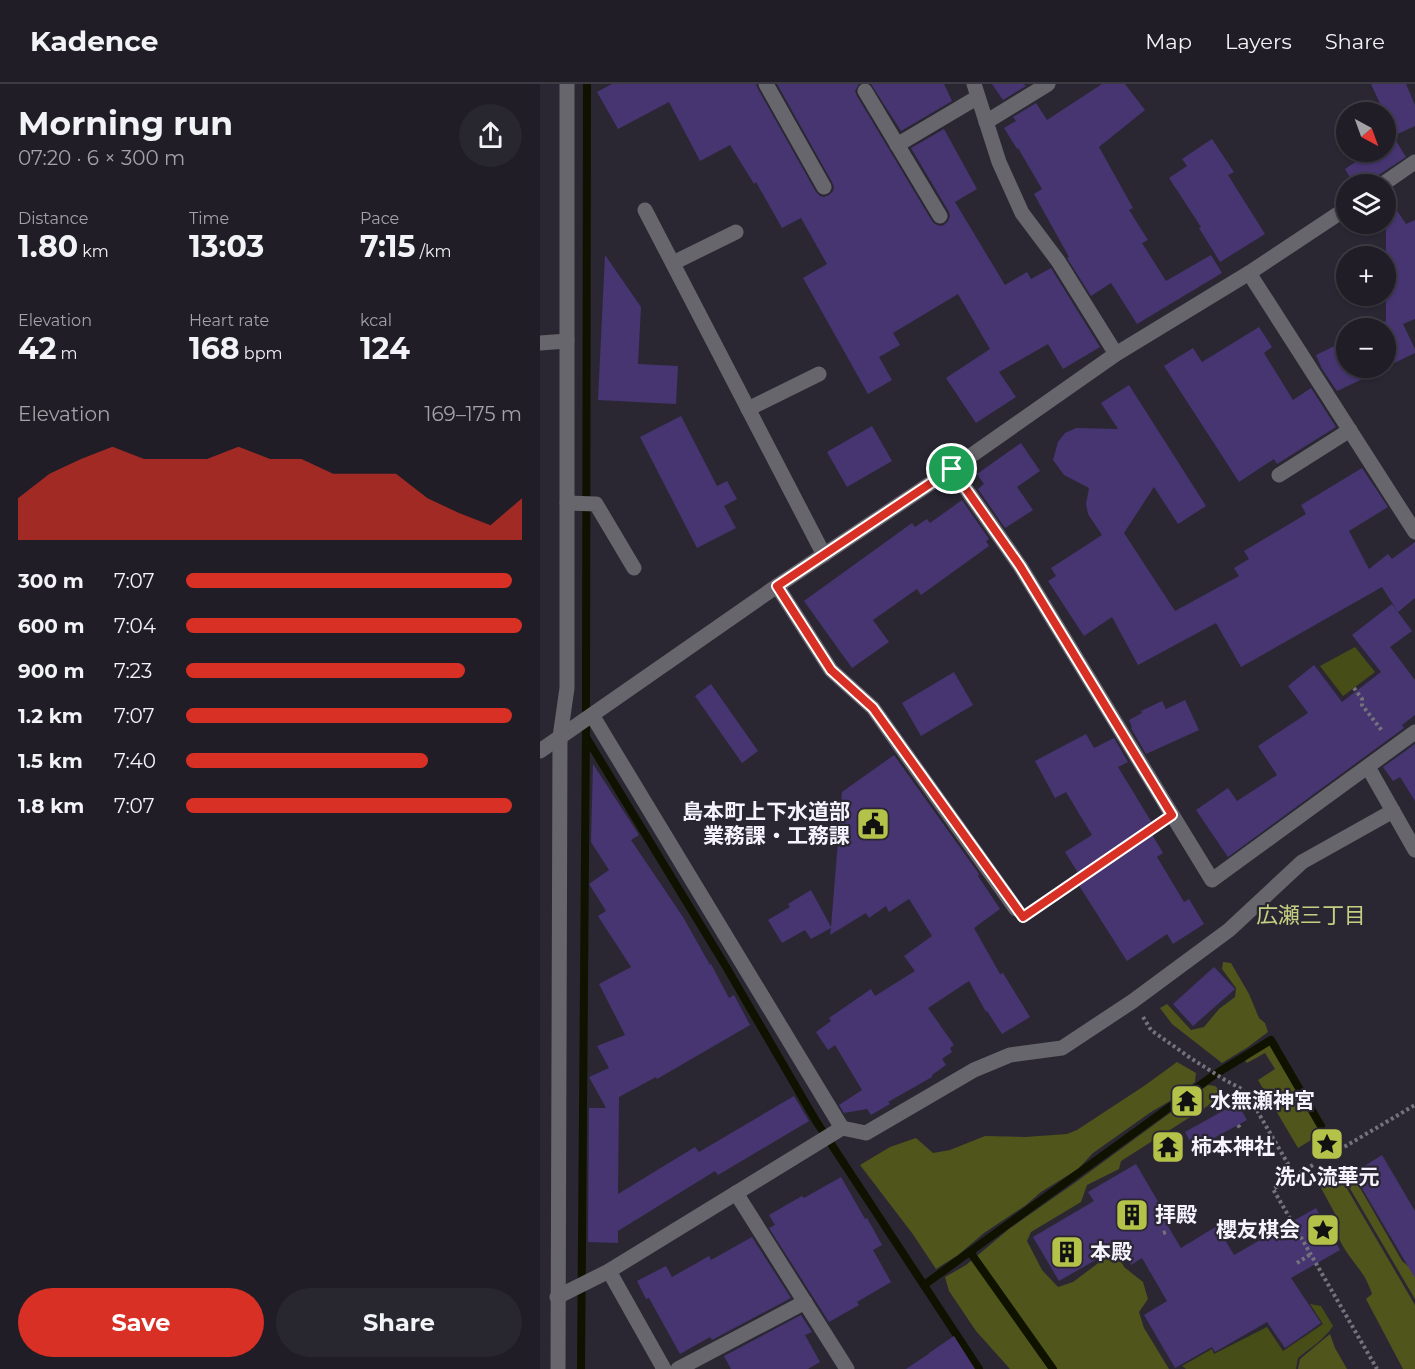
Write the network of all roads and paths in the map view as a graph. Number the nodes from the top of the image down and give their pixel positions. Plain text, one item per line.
1 (567, 84) edge
2 (766, 84) edge
3 (1048, 84) edge
4 (976, 90) edge
5 (865, 91) dead end
6 (986, 122) junction
7 (897, 145) junction
8 (1415, 162) edge
9 (1396, 175) edge
10 (824, 187) dead end
11 (645, 210) dead end
12 (1336, 215) edge
13 (940, 216) dead end
14 (736, 232) dead end
15 (673, 263) junction
16 (1249, 273) junction
17 (567, 341) junction
18 (540, 343) edge
19 (1116, 354) junction
20 (819, 375) dead end
21 (748, 410) junction
22 (1350, 430) junction
23 (952, 469) junction
24 (1279, 475) dead end
25 (571, 503) junction
26 (1415, 532) edge
27 (824, 555) junction
28 (634, 568) dead end
29 (777, 586) junction
30 (1354, 688) dead end
31 (592, 715) junction
32 (1415, 732) edge
33 (1385, 734) dead end
34 (560, 737) junction
35 (540, 751) edge
36 (1368, 767) junction
37 (1393, 811) junction
38 (1172, 815) junction
39 (1415, 850) edge
40 (1016, 909) joint
41 (1133, 1001) junction
42 (1415, 1106) edge
43 (842, 1128) junction
44 (1329, 1156) dead end
45 (1313, 1165) dead end
46 (1295, 1176) junction
47 (736, 1193) junction
48 (1311, 1254) junction
49 (1297, 1263) dead end
50 (609, 1271) junction
51 (558, 1297) junction
52 (805, 1302) junction
53 (558, 1369) edge
54 (664, 1369) edge
55 (678, 1369) edge
56 (847, 1369) edge
57 (1377, 1369) edge

1 - 17 street
2 - 10 street
3 - 6 street
4 - 6 street
4 - 7 street
5 - 7 street
6 - 19 street
7 - 13 street
8 - 9 street
11 - 15 street
12 - 16 street
14 - 15 street
15 - 21 street
16 - 19 street
16 - 22 street
17 - 18 street
17 - 25 street
19 - 23 street
20 - 21 street
21 - 27 street
22 - 24 street
22 - 26 street
23 - 27 street
23 - 38 street
25 - 28 street
25 - 34 street
27 - 29 street
29 - 31 street
29 - 40 street
30 - 33 path
31 - 34 street
31 - 43 street
32 - 36 street
34 - 35 street
34 - 51 street
36 - 37 street
36 - 38 street
37 - 39 street
37 - 41 street
38 - 40 path
41 - 43 street
41 - 46 path
42 - 44 path
43 - 47 street
45 - 46 path
46 - 48 path
47 - 50 street
47 - 52 street
48 - 49 path
48 - 57 path
50 - 51 street
50 - 54 street
51 - 53 street
52 - 55 street
52 - 56 street

